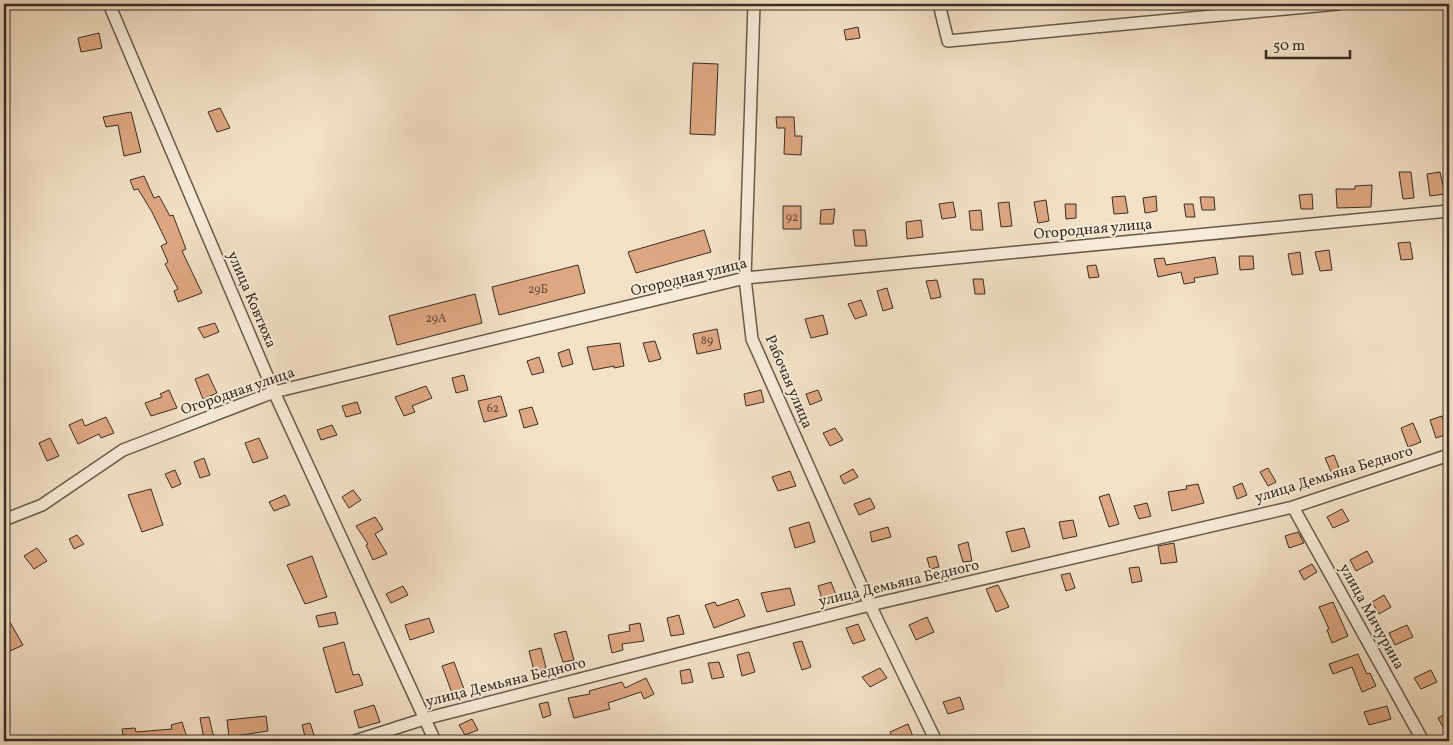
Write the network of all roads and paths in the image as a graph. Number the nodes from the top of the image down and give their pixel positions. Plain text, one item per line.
1 (109, 4) edge
2 (754, 4) edge
3 (939, 4) edge
4 (1338, 4) edge
5 (1449, 211) edge
6 (745, 278) junction
7 (274, 392) junction
8 (1449, 455) edge
9 (1293, 507) junction
10 (4, 520) edge
11 (870, 605) junction
12 (424, 719) junction
13 (355, 741) edge
14 (434, 741) edge
15 (936, 741) edge
16 (1423, 741) edge

1 - 7 street, улица Ковтюха
2 - 6 street, Рабочая улица
3 - 4 street
5 - 6 street, Огородная улица
6 - 7 street, Огородная улица
6 - 11 street, Рабочая улица
7 - 10 street, Огородная улица
7 - 12 street, улица Ковтюха
8 - 9 street, улица Демьяна Бедного
9 - 11 street, улица Демьяна Бедного
9 - 16 street, улица Мичурина
11 - 12 street, улица Демьяна Бедного
11 - 15 street, Рабочая улица
12 - 13 street, улица Демьяна Бедного
12 - 14 street, улица Ковтюха

